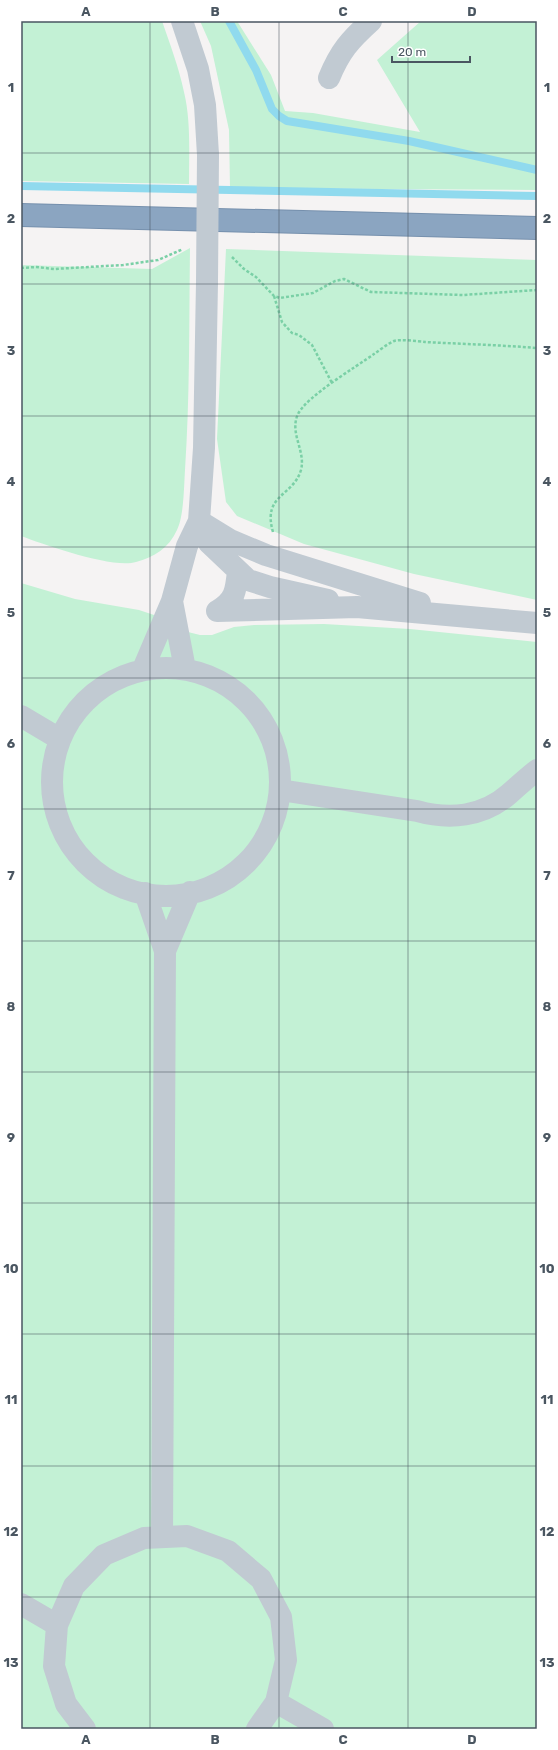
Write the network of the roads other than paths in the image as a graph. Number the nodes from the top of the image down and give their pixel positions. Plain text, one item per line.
1 (182, 21) edge
2 (371, 21) edge
3 (329, 78) dead end
4 (21, 215) edge
5 (537, 228) edge
6 (199, 521) junction
7 (238, 571) junction
8 (172, 601) junction
9 (357, 607) junction
10 (454, 614) junction
11 (537, 623) edge
12 (185, 668) junction
13 (143, 669) junction
14 (21, 716) edge
15 (58, 738) junction
16 (537, 770) edge
17 (280, 790) junction
18 (190, 892) junction
19 (145, 893) junction
20 (165, 951) junction
21 (162, 1537) junction
22 (21, 1604) edge
23 (56, 1625) junction
24 (276, 1702) junction
25 (85, 1729) edge
26 (257, 1729) edge
27 (323, 1729) edge

1 - 6 street, bridge
2 - 3 street
4 - 5 highway
6 - 7 street
6 - 8 street
6 - 10 street
7 - 9 street
7 - 9 street
8 - 12 street
8 - 13 street
9 - 10 street
10 - 11 street
12 - 13 street
12 - 17 street
13 - 15 street
14 - 15 street
15 - 19 street
16 - 17 street
17 - 18 street
18 - 19 street
18 - 20 street
19 - 20 street
20 - 21 street
21 - 23 street
21 - 24 street
22 - 23 street
23 - 25 street
24 - 26 street
24 - 27 street

